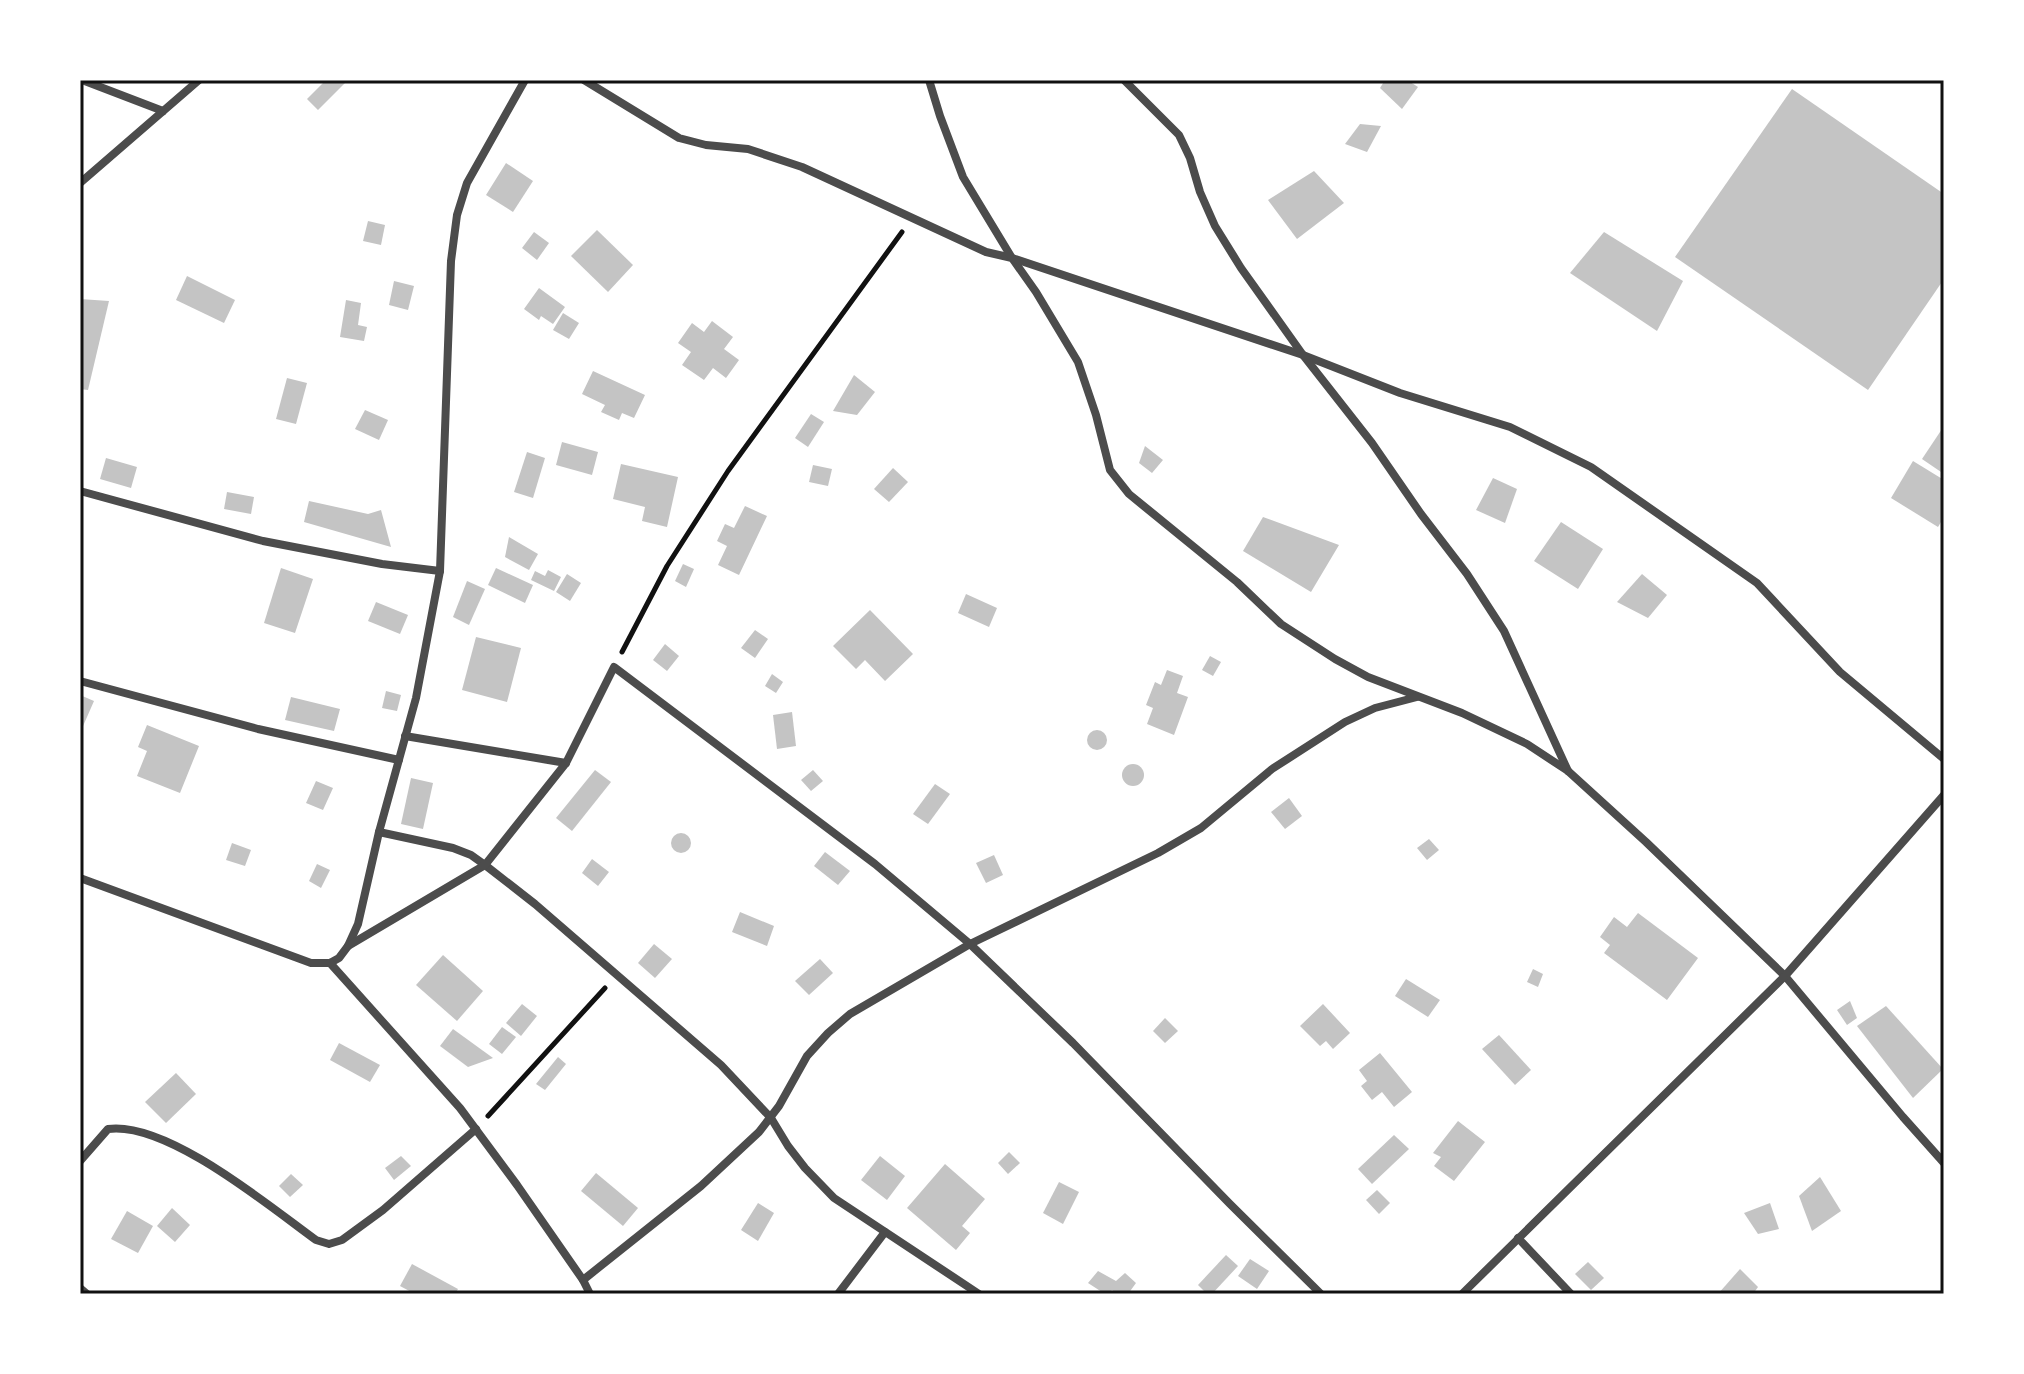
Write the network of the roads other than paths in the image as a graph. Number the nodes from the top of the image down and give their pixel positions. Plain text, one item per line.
1 (82, 80) edge
2 (199, 80) edge
3 (525, 80) edge
4 (584, 80) edge
5 (929, 80) edge
6 (1124, 80) edge
7 (163, 111) junction
8 (80, 183) edge
9 (1012, 258) junction
10 (1303, 355) junction
11 (80, 491) edge
12 (440, 571) junction
13 (80, 681) edge
14 (1417, 697) junction
15 (405, 736) junction
16 (1944, 759) edge
17 (399, 760) junction
18 (566, 763) junction
19 (1568, 771) junction
20 (1944, 795) edge
21 (379, 832) junction
22 (485, 865) junction
23 (80, 878) edge
24 (970, 944) junction
25 (348, 946) junction
26 (330, 963) junction
27 (1785, 976) junction
28 (771, 1118) junction
29 (476, 1129) junction
30 (80, 1161) edge
31 (1944, 1163) edge
32 (885, 1232) junction
33 (1518, 1238) junction
34 (583, 1280) junction
35 (80, 1288) edge
36 (87, 1294) edge
37 (590, 1294) edge
38 (838, 1294) edge
39 (979, 1294) edge
40 (1321, 1294) edge
41 (1462, 1294) edge
42 (1571, 1294) edge

1 - 7 street
2 - 7 street
3 - 12 street
4 - 9 street
5 - 9 street
6 - 10 street
7 - 8 street
9 - 10 street
9 - 14 street
10 - 16 street
10 - 19 street
11 - 12 street
12 - 15 street
13 - 17 street
14 - 19 street
14 - 24 street
15 - 17 street
15 - 18 street
17 - 21 street
18 - 22 street
18 - 24 street
19 - 27 street
20 - 27 street
21 - 22 street
21 - 25 street
22 - 25 street
22 - 28 street
23 - 26 street
24 - 28 street
24 - 40 street
25 - 26 street
26 - 29 street
27 - 31 street
27 - 33 street
28 - 32 street
28 - 34 street
29 - 30 street
29 - 34 street
32 - 38 street
32 - 39 street
33 - 41 street
33 - 42 street
34 - 37 street
35 - 36 street

